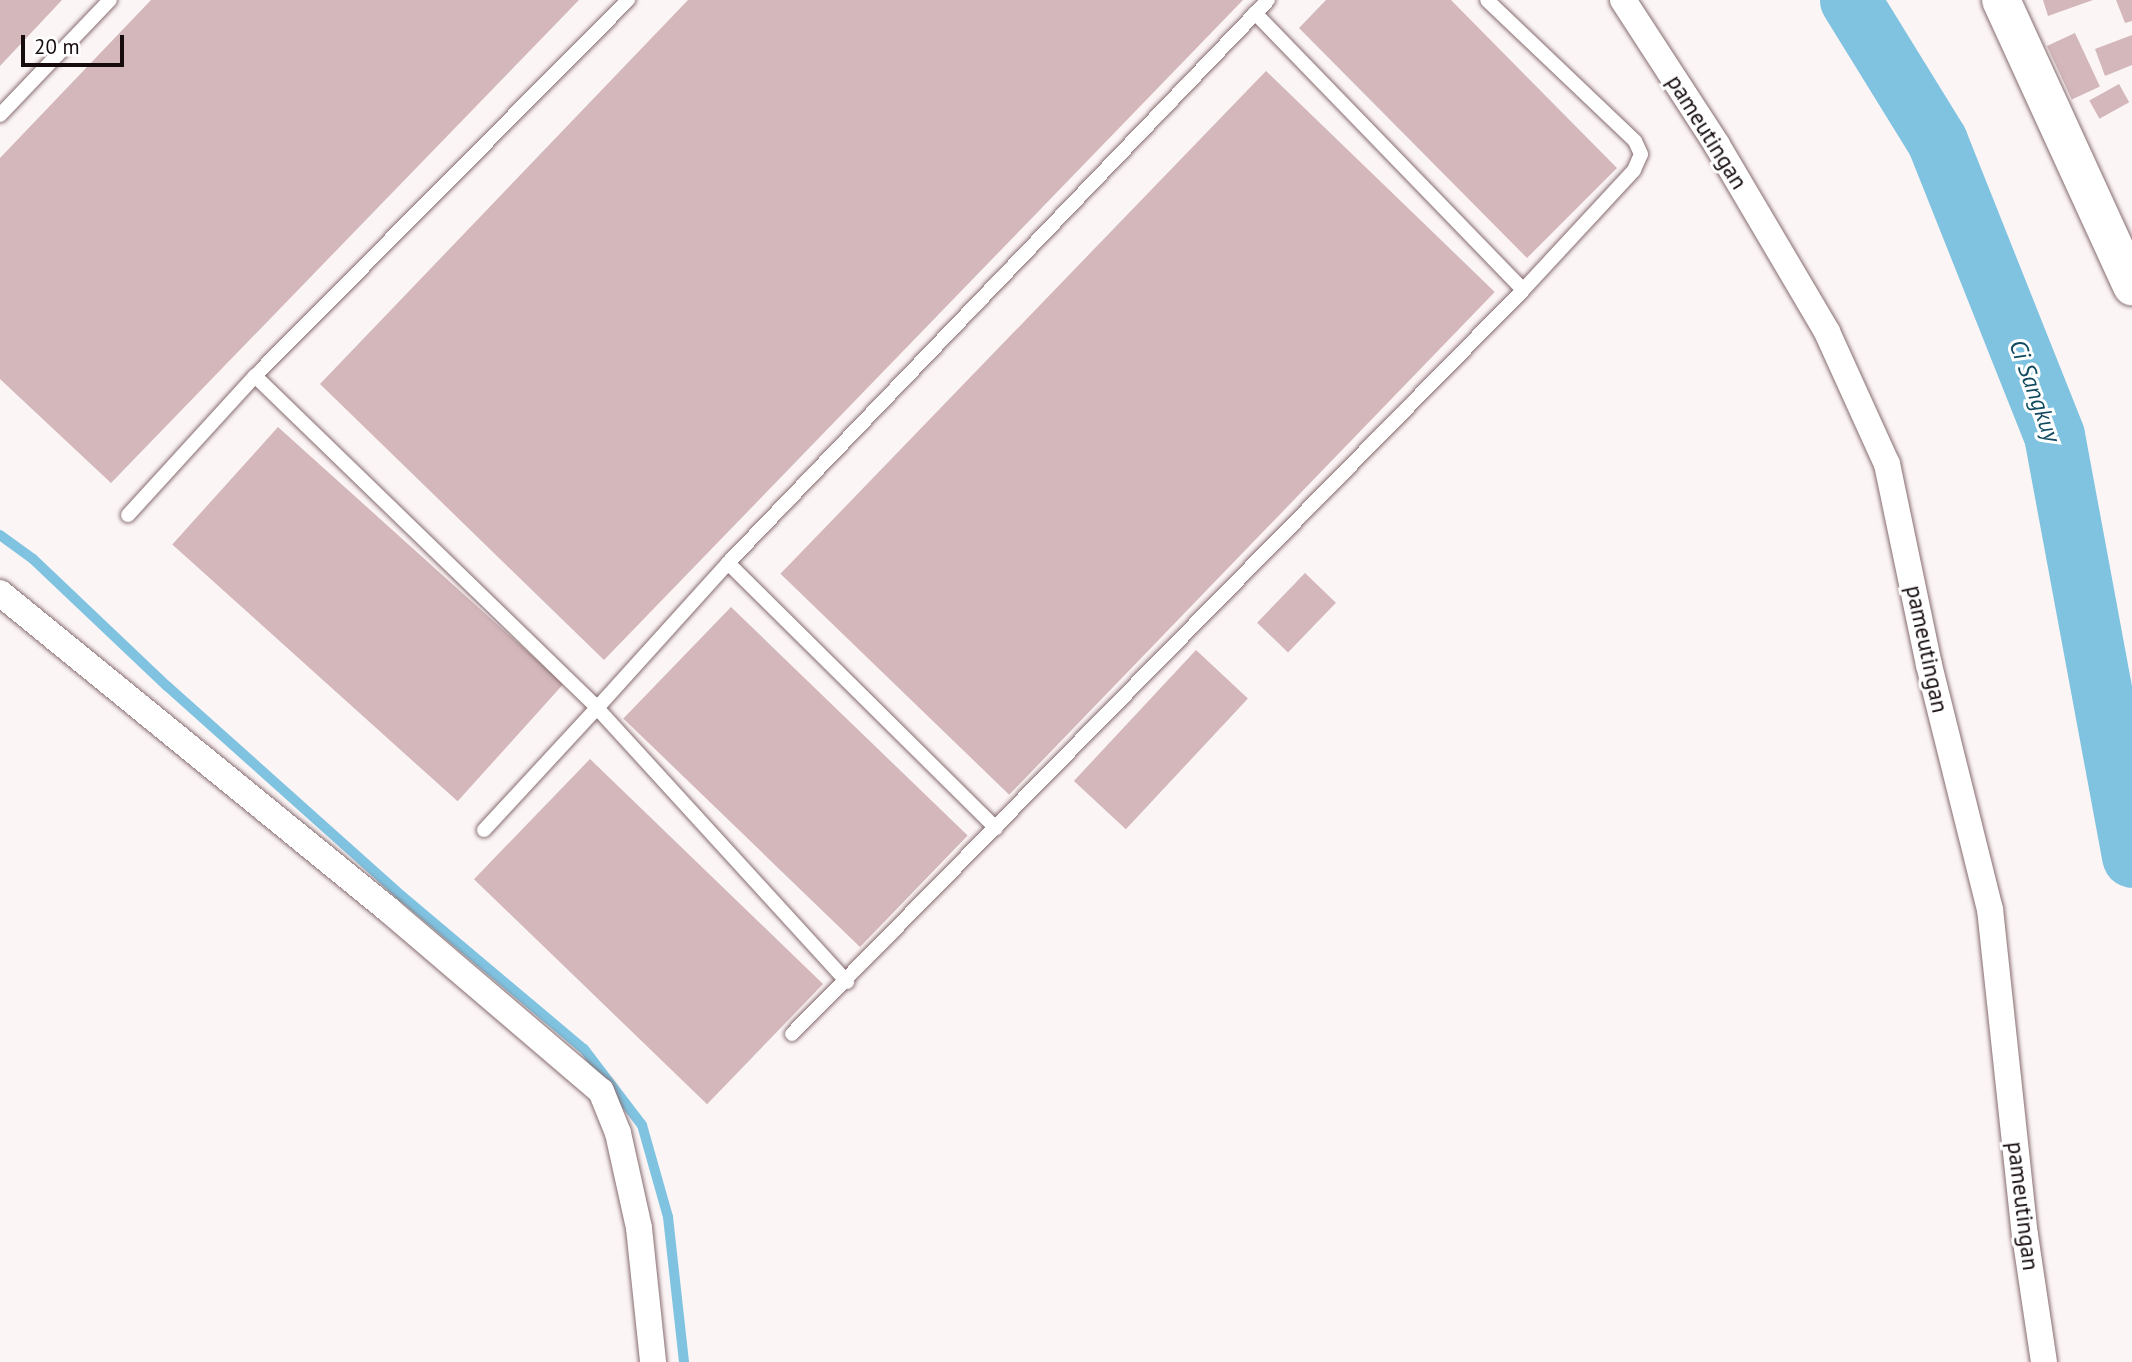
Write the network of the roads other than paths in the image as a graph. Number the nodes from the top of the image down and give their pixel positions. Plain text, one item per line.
1 (110, 0) edge
2 (628, 0) edge
3 (1268, 0) edge
4 (1488, 0) edge
5 (1623, 0) edge
6 (2001, 0) edge
7 (1255, 13) junction
8 (0, 115) edge
9 (2132, 286) edge
10 (1523, 290) junction
11 (255, 376) junction
12 (128, 515) dead end
13 (729, 563) junction
14 (0, 593) edge
15 (597, 708) junction
16 (996, 828) junction
17 (484, 830) dead end
18 (847, 982) junction
19 (792, 1034) dead end
20 (653, 1362) edge
21 (2044, 1362) edge

1 - 8 lane
2 - 11 lane
3 - 7 lane
4 - 10 lane
5 - 21 street, pameutingan
6 - 9 main road
7 - 10 lane
7 - 13 lane
10 - 16 lane
11 - 12 lane
11 - 15 lane
13 - 15 lane
13 - 16 lane
14 - 20 street
15 - 17 lane
15 - 18 lane
16 - 18 lane
18 - 19 lane

